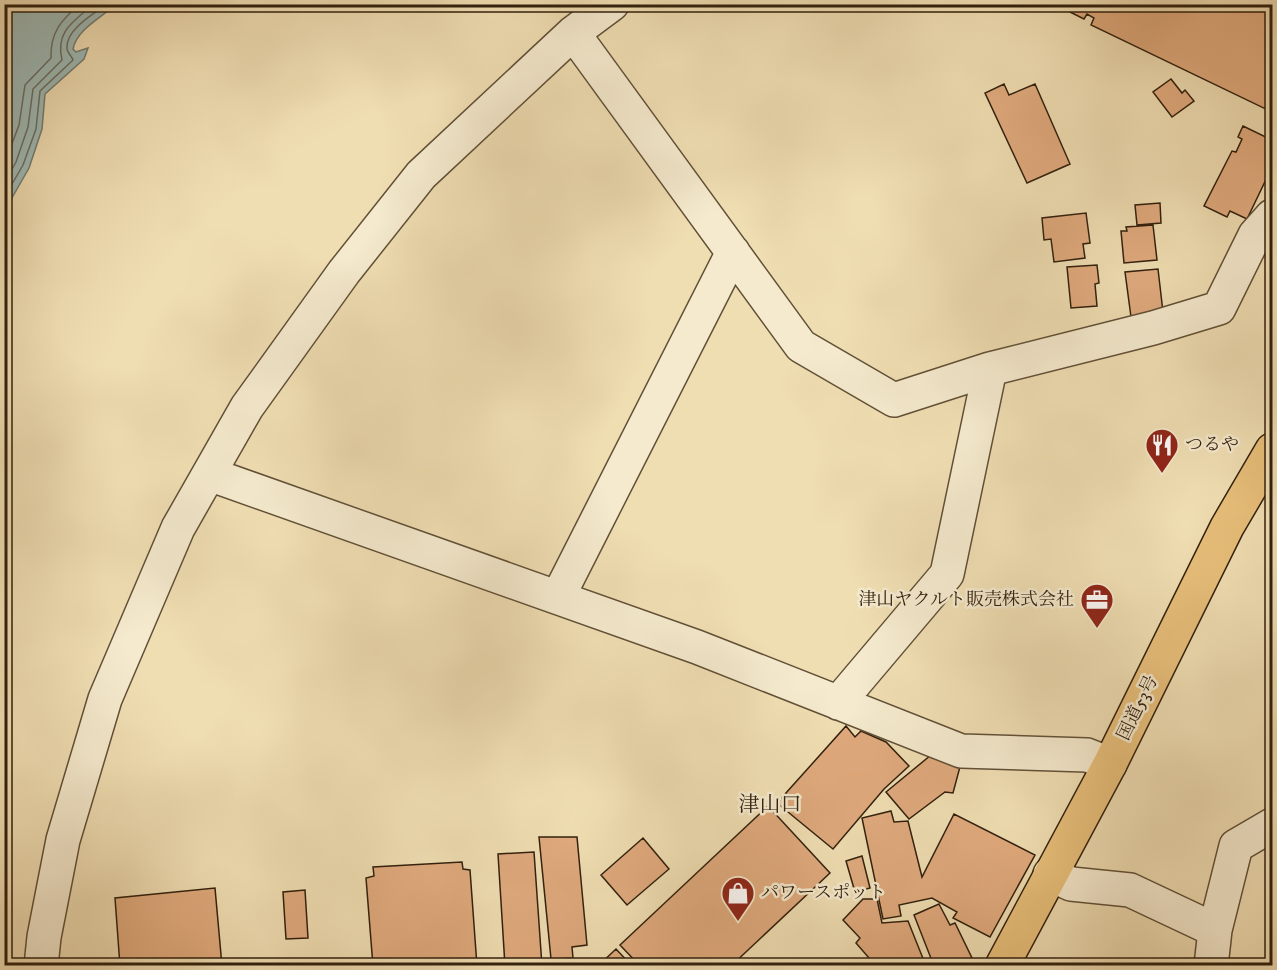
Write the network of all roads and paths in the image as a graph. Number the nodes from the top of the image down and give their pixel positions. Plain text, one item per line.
1 (612, 4) edge
2 (573, 33) junction
3 (1272, 216) edge
4 (733, 252) junction
5 (990, 369) junction
6 (1272, 450) edge
7 (209, 474) junction
8 (558, 597) junction
9 (838, 703) junction
10 (1110, 764) junction
11 (1272, 825) edge
12 (1050, 874) junction
13 (1215, 930) junction
14 (41, 966) edge
15 (1002, 966) edge
16 (1211, 966) edge

1 - 2 street
2 - 4 street
2 - 7 street
3 - 5 street
4 - 5 street
4 - 8 street
5 - 9 street
6 - 10 highway, 国道53号
7 - 8 street
7 - 14 street
8 - 9 street
9 - 10 street
10 - 12 highway, 国道53号
11 - 13 street
12 - 13 street
12 - 15 highway, 国道53号
13 - 16 street

